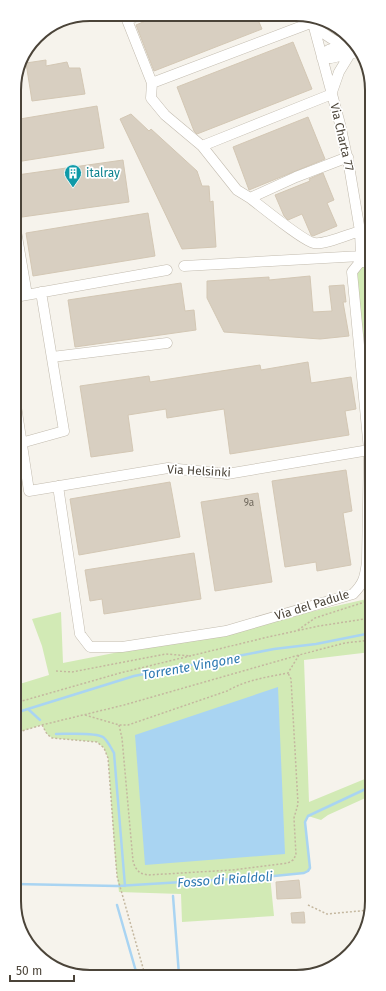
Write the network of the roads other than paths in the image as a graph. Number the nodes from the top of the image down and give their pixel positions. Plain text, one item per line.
1 (127, 21) edge
2 (310, 22) edge
3 (314, 23) edge
4 (317, 25) edge
5 (353, 50) edge
6 (322, 58) junction
7 (152, 83) junction
8 (332, 94) junction
9 (202, 146) junction
10 (348, 157) junction
11 (250, 198) junction
12 (360, 231) junction
13 (361, 259) junction
14 (21, 260) edge
15 (365, 260) edge
16 (184, 266) dead end
17 (167, 270) dead end
18 (41, 292) junction
19 (27, 295) junction
20 (21, 296) edge
21 (167, 343) dead end
22 (52, 357) junction
23 (365, 408) edge
24 (21, 443) joint
25 (365, 451) edge
26 (58, 486) junction
27 (365, 576) edge

1 - 7 street
2 - 7 street
3 - 6 street, Via Charta 77
4 - 5 street
5 - 6 street
5 - 8 street
6 - 8 street, Via Charta 77
7 - 9 street
8 - 9 street
8 - 10 street, Via Charta 77
9 - 11 street
10 - 11 street
10 - 12 street, Via Charta 77
11 - 12 street
12 - 13 street, Via Charta 77
13 - 15 street
13 - 16 street
13 - 23 street, Via del Padule
14 - 19 street
17 - 18 street
18 - 19 street
18 - 22 street
19 - 20 street
21 - 22 street
22 - 24 street
24 - 26 street, Via Helsinki
25 - 26 street, Via Helsinki
26 - 27 street, Via del Padule

